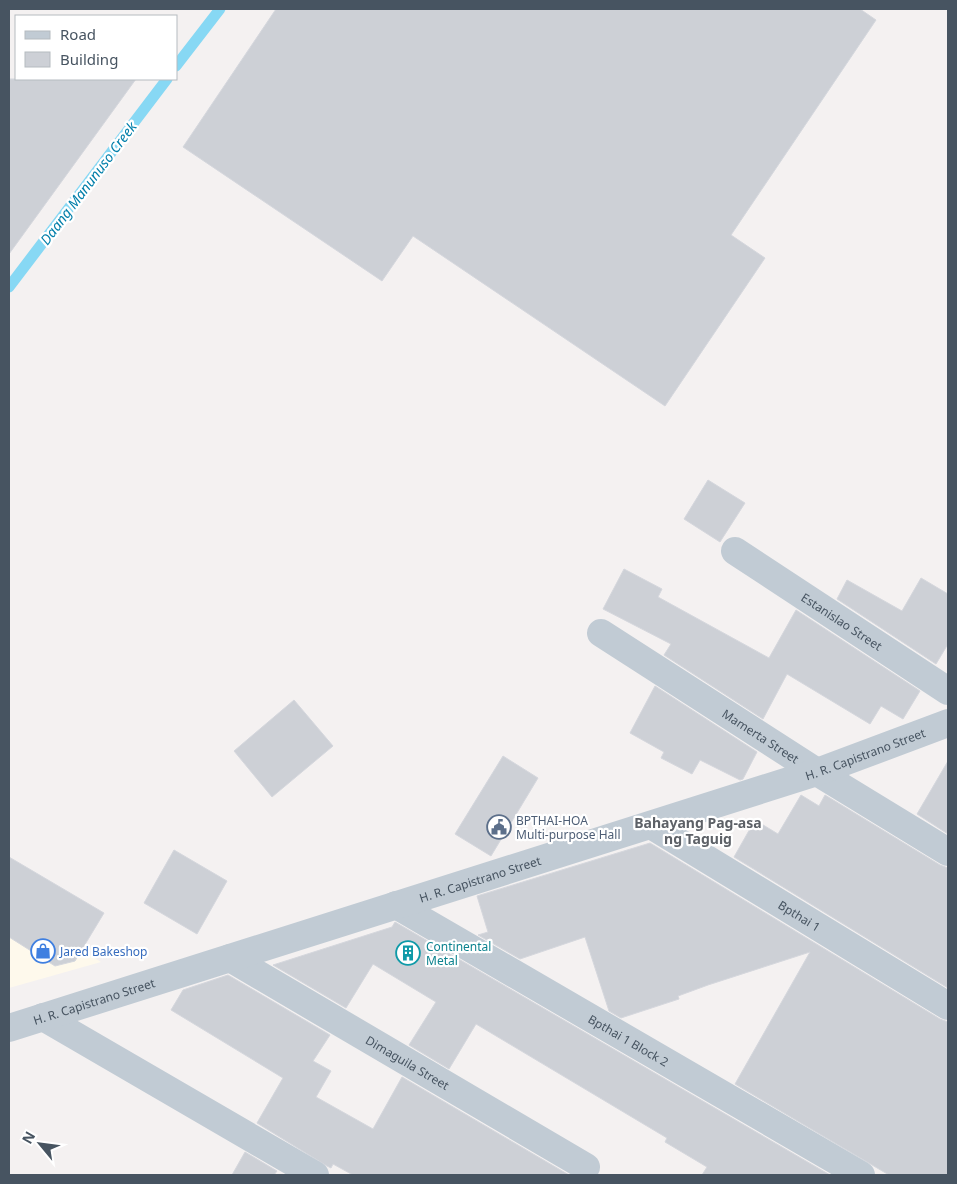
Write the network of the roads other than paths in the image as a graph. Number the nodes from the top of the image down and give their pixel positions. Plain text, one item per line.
1 (736, 551) dead end
2 (601, 633) dead end
3 (948, 691) edge
4 (948, 723) edge
5 (818, 772) junction
6 (651, 825) junction
7 (948, 852) edge
8 (396, 906) junction
9 (230, 958) junction
10 (948, 1006) edge
11 (43, 1017) junction
12 (9, 1028) edge
13 (586, 1167) dead end
14 (315, 1175) edge
15 (861, 1175) edge

1 - 3 street, Estanislao Street
2 - 5 street, Mamerta Street
4 - 5 street, H. R. Capistrano Street
5 - 6 street, H. R. Capistrano Street
5 - 7 street, Mamerta Street
6 - 8 street, H. R. Capistrano Street
6 - 10 street, Bpthai 1
8 - 9 street, H. R. Capistrano Street
8 - 15 street, Bpthai 1 Block 2
9 - 11 street, H. R. Capistrano Street
9 - 13 street, Dimaguila Street
11 - 12 street, H. R. Capistrano Street
11 - 14 street

